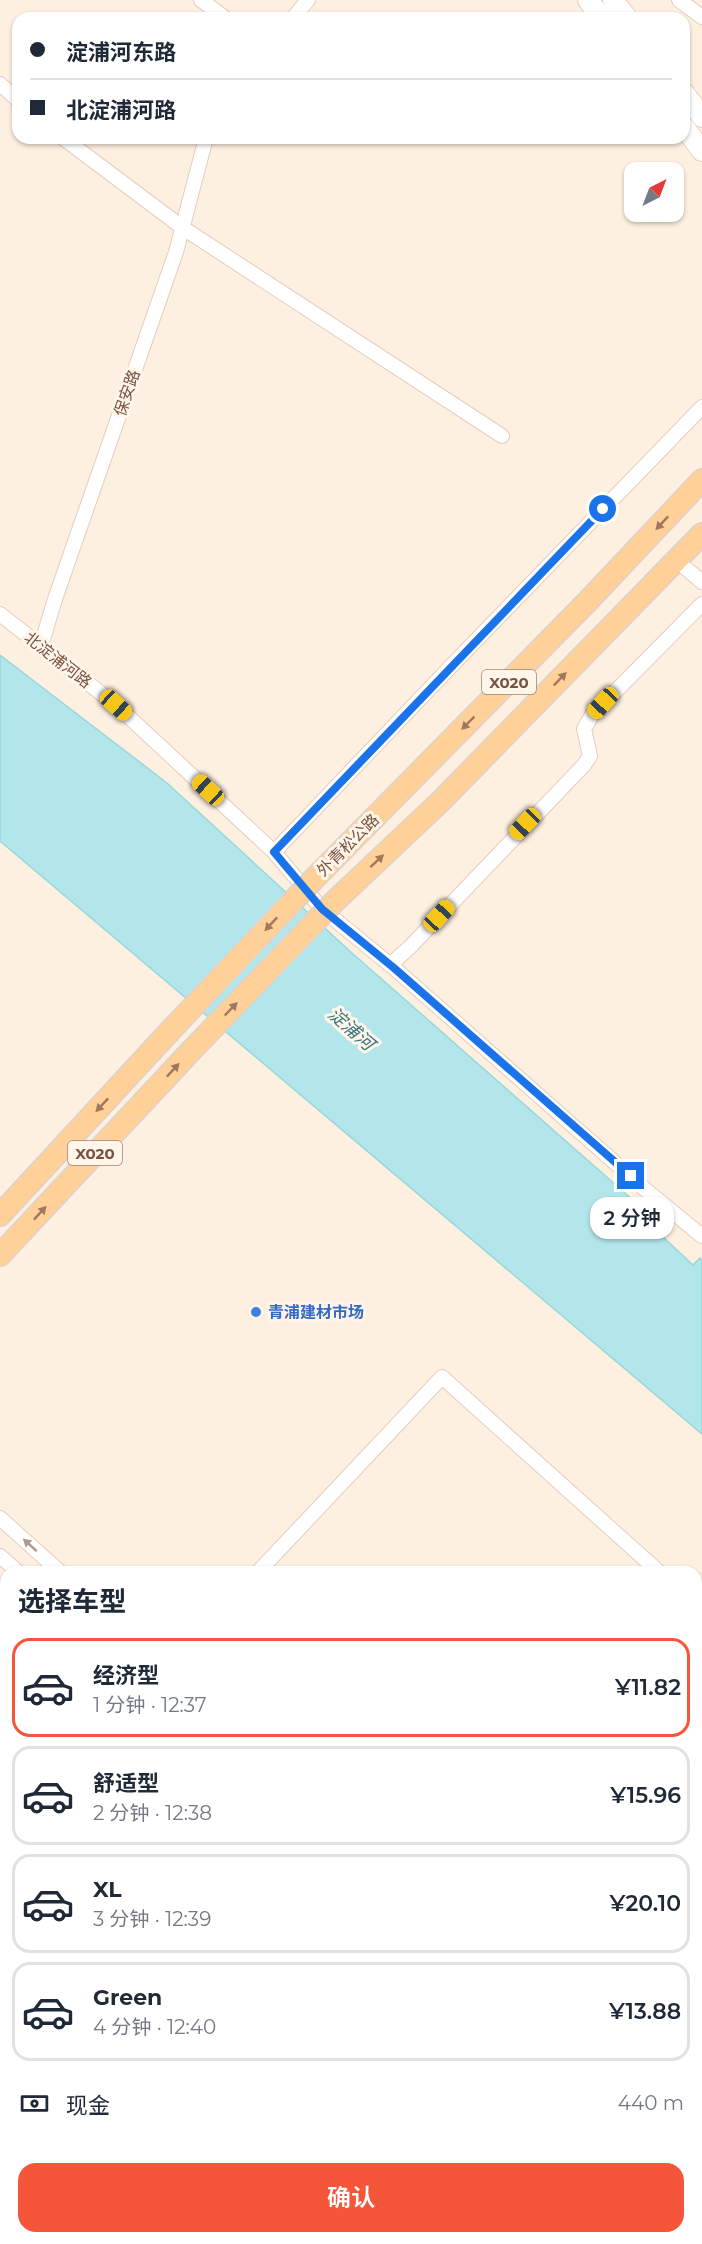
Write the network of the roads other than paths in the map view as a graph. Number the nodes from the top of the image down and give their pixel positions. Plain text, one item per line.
1 (201, 0) edge
2 (308, 0) edge
3 (588, 0) edge
4 (613, 0) edge
5 (679, 0) edge
6 (217, 12) edge
7 (299, 12) edge
8 (597, 12) edge
9 (622, 12) edge
10 (702, 18) edge
11 (0, 84) edge
12 (12, 95) edge
13 (690, 101) edge
14 (702, 117) edge
15 (690, 135) edge
16 (71, 144) edge
17 (204, 144) edge
18 (702, 151) edge
19 (183, 228) junction
20 (702, 407) edge
21 (502, 436) dead end
22 (702, 480) edge
23 (702, 534) edge
24 (676, 560) junction
25 (702, 582) edge
26 (702, 604) edge
27 (0, 614) edge
28 (41, 646) junction
29 (274, 852) junction
30 (390, 966) junction
31 (0, 1215) edge
32 (702, 1236) edge
33 (0, 1256) edge
34 (0, 1518) edge
35 (0, 1556) edge
36 (11, 1566) edge
37 (53, 1566) edge
38 (264, 1566) edge
39 (652, 1566) edge

1 - 6 street
2 - 7 street
3 - 8 main road
4 - 9 main road
5 - 10 street
11 - 12 street
13 - 14 main road
15 - 18 main road
16 - 19 street
17 - 19 street, 保安路
19 - 21 street
19 - 28 street, 保安路
20 - 29 street
22 -> 31 main road, 外青松公路 / X020, bridge
23 - 24 main road, 外青松公路 / X020
24 - 25 street
33 -> 24 main road, 外青松公路 / X020, bridge
26 - 30 street
27 - 28 street, 北淀浦河路
28 - 29 street, 北淀浦河路
29 - 30 street, 北淀浦河路
30 - 32 street, 北淀浦河路
37 -> 34 street
35 - 36 street
38 - 39 street

